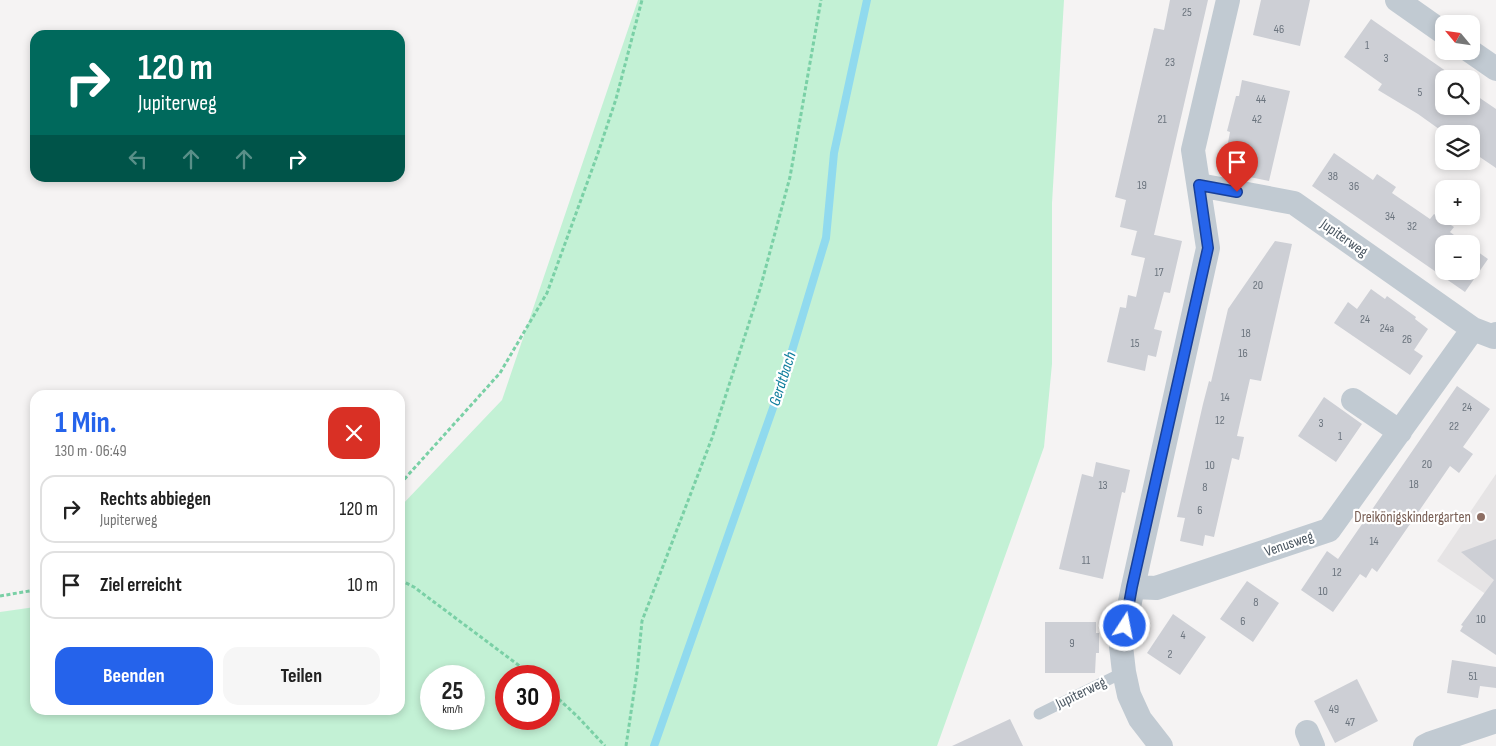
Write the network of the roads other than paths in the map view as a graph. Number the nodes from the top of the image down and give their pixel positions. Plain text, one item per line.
1 (1228, 0) edge
2 (1397, 0) edge
3 (1435, 27) edge
4 (1480, 58) edge
5 (1496, 69) edge
6 (1199, 185) junction
7 (1485, 331) edge
8 (1353, 400) dead end
9 (1400, 432) junction
10 (1132, 587) junction
11 (1124, 672) junction
12 (1039, 714) dead end
13 (1496, 721) edge
14 (1160, 746) edge
15 (1425, 746) edge

1 - 6 street, Jupiterweg
2 - 3 street
4 - 5 street
6 - 7 street, Jupiterweg
6 - 10 street, Jupiterweg
7 - 9 street, Venusweg
8 - 9 street
9 - 10 street, Venusweg
10 - 11 street, Jupiterweg
11 - 12 lane, Jupiterweg
11 - 14 street, Jupiterweg
13 - 15 street

